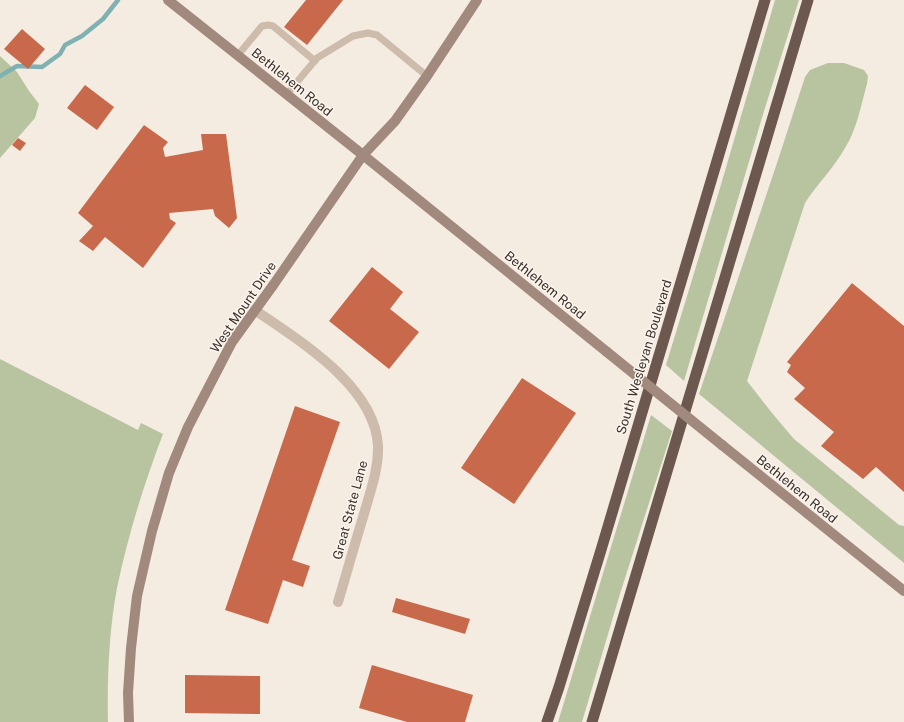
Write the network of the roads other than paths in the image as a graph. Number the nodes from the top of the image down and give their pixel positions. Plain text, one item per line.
1 (168, 0) edge
2 (477, 0) edge
3 (765, 0) edge
4 (808, 0) edge
5 (238, 55) junction
6 (315, 61) junction
7 (427, 76) junction
8 (287, 94) junction
9 (363, 155) junction
10 (255, 310) junction
11 (904, 591) edge
12 (338, 602) dead end
13 (129, 722) edge
14 (547, 722) edge
15 (592, 722) edge

1 - 5 main road, Bethlehem Road
2 - 7 main road, West Mount Drive
3 - 14 highway, South Wesleyan Boulevard
4 - 15 highway
5 - 6 lane
5 - 8 main road, Bethlehem Road
6 - 7 lane
6 - 8 lane
7 - 9 main road, West Mount Drive
8 - 9 main road, Bethlehem Road
9 - 10 main road, West Mount Drive
9 - 11 main road, Bethlehem Road, bridge
10 - 12 street, Great State Lane
10 - 13 main road, West Mount Drive

